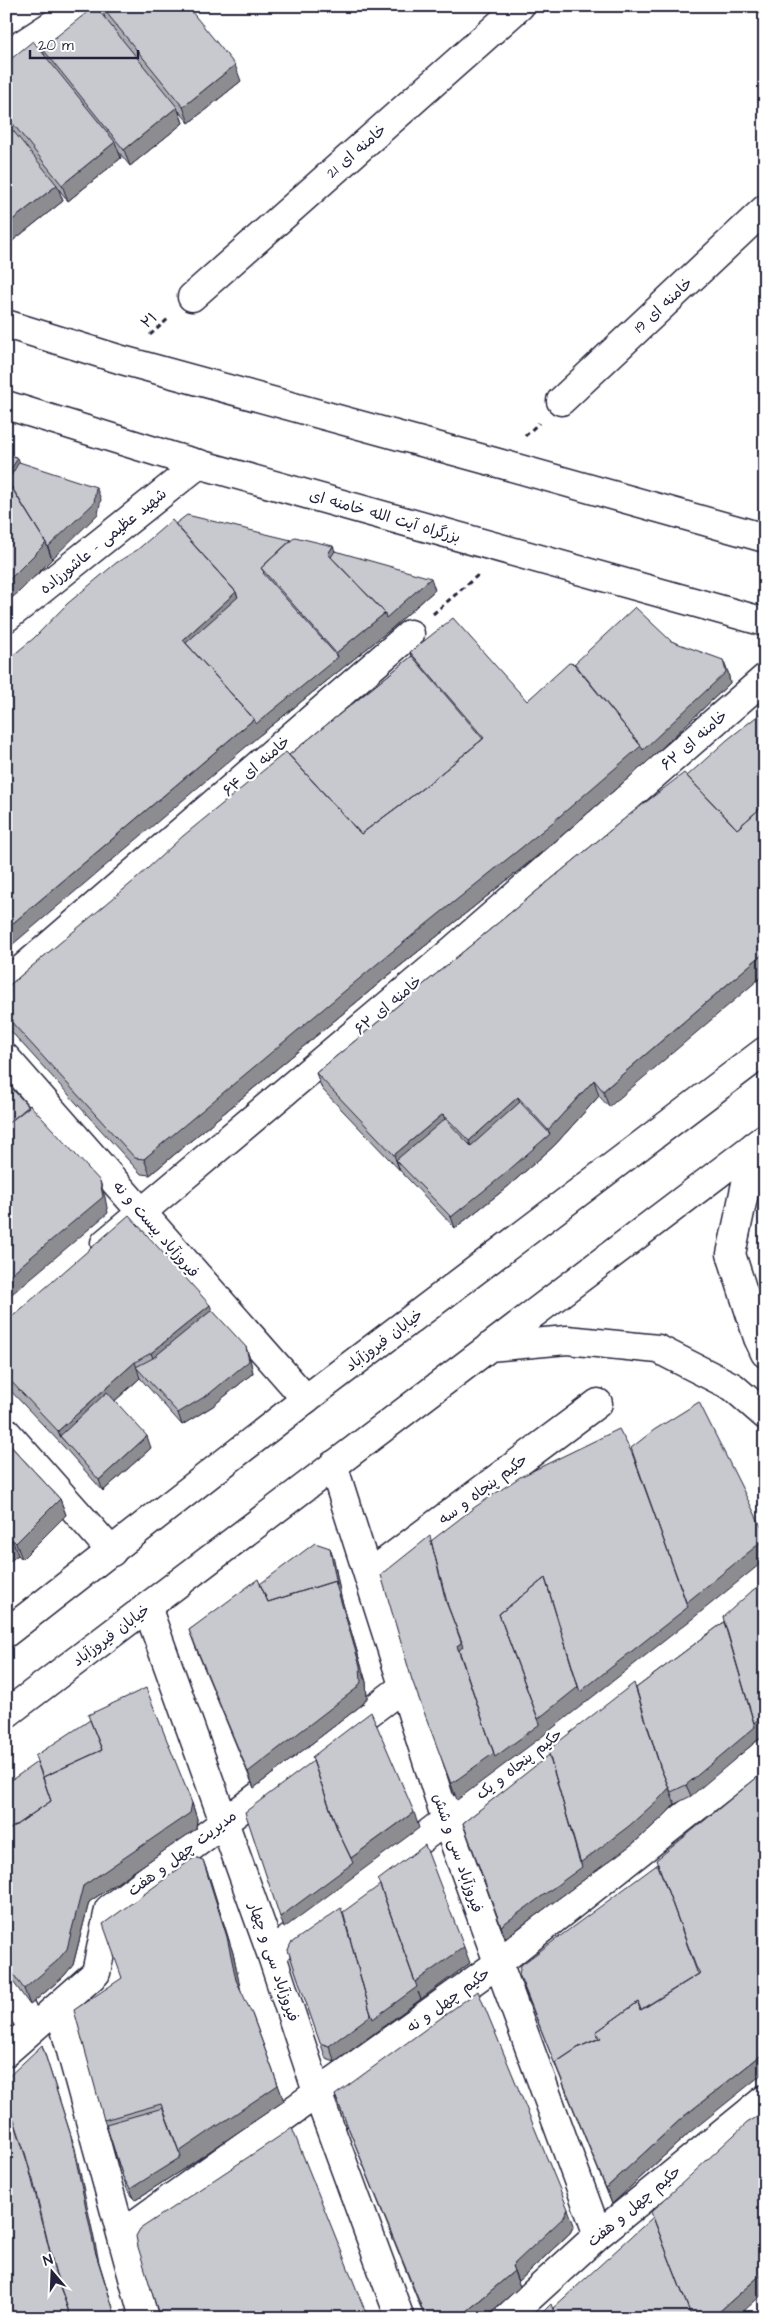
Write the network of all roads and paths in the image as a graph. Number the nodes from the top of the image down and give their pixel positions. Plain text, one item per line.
1 (81, 6) edge
2 (520, 6) edge
3 (6, 55) edge
4 (765, 209) edge
5 (192, 297) joint
6 (6, 324) edge
7 (122, 360) junction
8 (561, 400) joint
9 (6, 405) edge
10 (498, 463) junction
11 (200, 464) junction
12 (765, 538) edge
13 (506, 550) junction
14 (6, 618) edge
15 (765, 622) edge
16 (410, 634) joint
17 (765, 678) edge
18 (6, 983) edge
19 (765, 1051) edge
20 (6, 1058) edge
21 (759, 1142) edge
22 (141, 1212) junction
23 (89, 1256) edge
24 (489, 1347) junction
25 (765, 1353) edge
26 (306, 1399) junction
27 (598, 1402) dead end
28 (765, 1415) edge
29 (6, 1432) edge
30 (333, 1465) junction
31 (112, 1552) junction
32 (765, 1573) edge
33 (368, 1575) junction
34 (147, 1607) junction
35 (6, 1633) edge
36 (404, 1687) junction
37 (6, 1714) edge
38 (765, 1753) edge
39 (224, 1820) junction
40 (446, 1820) junction
41 (271, 1953) junction
42 (497, 1964) junction
43 (6, 1988) edge
44 (59, 2007) junction
45 (33, 2027) junction
46 (6, 2052) edge
47 (318, 2095) junction
48 (765, 2098) edge
49 (121, 2234) junction
50 (598, 2235) junction
51 (144, 2318) edge
52 (400, 2318) edge
53 (507, 2318) edge

1 - 3 main road
2 - 5 main road, خامنه ای 21
4 - 8 main road, خامنه ای 19
5 - 7 path, ۲۱
6 - 7 main road
7 - 10 main road
8 - 10 path
9 - 11 main road, بزرگراه آیت الله خامنه ای
10 - 12 main road
11 - 13 main road, بزرگراه آیت الله خامنه ای
11 - 14 main road, شهید عظیمی - عاشورزاده
13 - 15 main road, بزرگراه آیت الله خامنه ای
13 - 16 path
16 - 18 main road, خامنه ای ۶۴
17 - 22 main road, خامنه ای ۶۲
19 - 26 main road, خیابان فیروزآباد
20 - 22 main road, فیروزآباد بیست و نه
21 - 24 main road, خیابان فیروزآباد
21 - 25 main road
22 - 23 main road, خامنه ای ۶۲
22 - 26 main road, فیروزآباد بیست و نه
24 - 28 main road
24 - 30 main road, خیابان فیروزآباد
26 - 31 main road, خیابان فیروزآباد
27 - 33 main road, حکیم پنجاه و سه
29 - 31 main road
30 - 33 main road, فیروزآباد سی و شش
30 - 34 main road, خیابان فیروزآباد
31 - 35 main road, خیابان فیروزآباد
32 - 40 main road, حکیم پنجاه و یک
33 - 36 main road, فیروزآباد سی و شش
34 - 37 main road, خیابان فیروزآباد
34 - 39 main road, فیروزآباد سی و چهار
36 - 39 main road, مدیریت چهل و هفت
36 - 40 main road, فیروزآباد سی و شش
38 - 42 main road, حکیم چهل و نه
39 - 41 main road, فیروزآباد سی و چهار
39 - 44 main road, مدیریت چهل و هفت
40 - 41 main road, حکیم پنجاه و یک
40 - 42 main road, فیروزآباد سی و شش
41 - 47 main road, فیروزآباد سی و چهار
42 - 47 main road, حکیم چهل و نه
42 - 50 main road, فیروزآباد سی و شش
43 - 45 main road
44 - 45 main road, مدیریت چهل و هفت
44 - 49 main road
45 - 46 main road, مدیریت چهل و هفت
47 - 49 main road, حکیم چهل و نه
47 - 52 main road, فیروزآباد سی و چهار
48 - 50 main road, حکیم چهل و هفت
49 - 51 main road
50 - 53 main road, حکیم چهل و هفت

